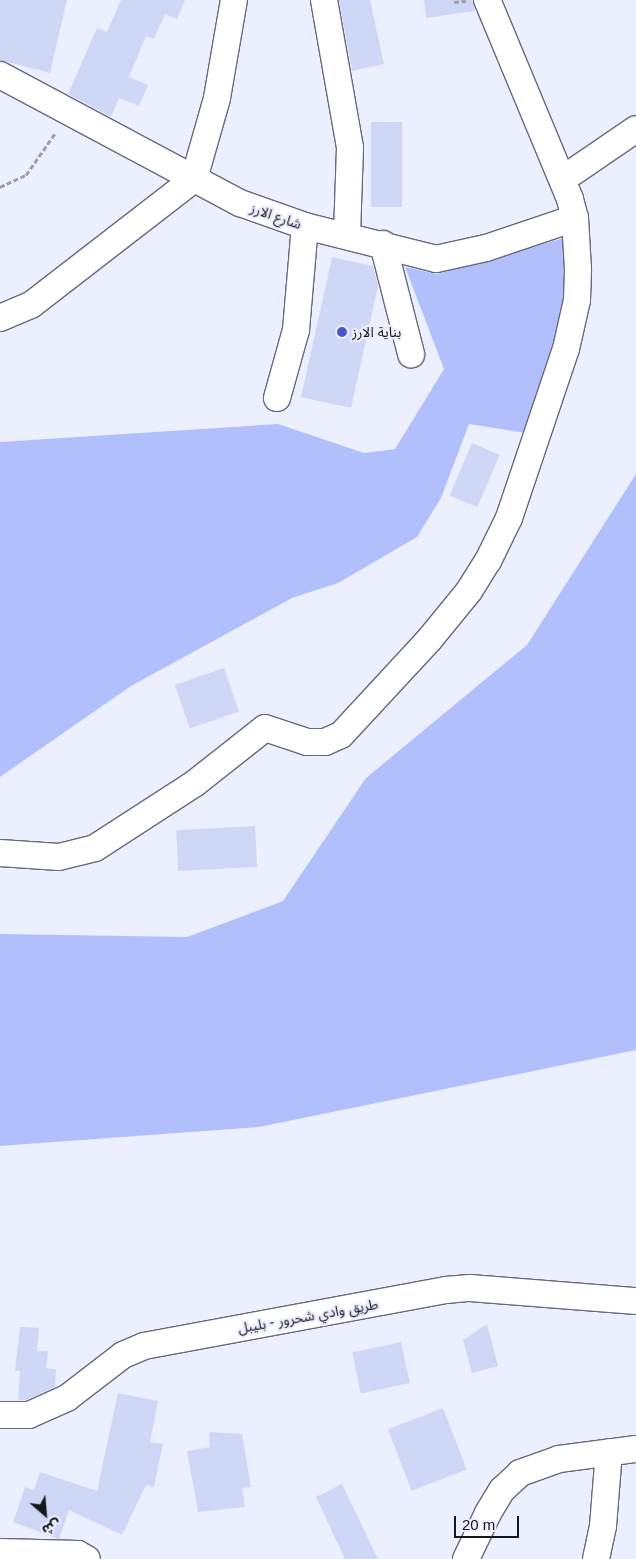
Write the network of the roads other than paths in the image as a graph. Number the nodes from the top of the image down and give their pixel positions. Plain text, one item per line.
1 (234, 0) edge
2 (324, 0) edge
3 (487, 0) edge
4 (0, 75) edge
5 (636, 129) edge
6 (563, 178) junction
7 (194, 179) junction
8 (575, 218) junction
9 (305, 226) junction
10 (347, 236) junction
11 (383, 244) junction
12 (0, 318) edge
13 (411, 354) dead end
14 (277, 398) dead end
15 (0, 853) edge
16 (636, 1301) edge
17 (0, 1415) edge
18 (636, 1450) edge
19 (610, 1452) junction
20 (0, 1552) edge
21 (86, 1559) edge
22 (466, 1559) edge
23 (596, 1559) edge

1 - 7 street
2 - 10 street
3 - 6 street
4 - 7 street, شارع الارز
5 - 6 street
6 - 8 street
7 - 9 street, شارع الارز
7 - 12 street
8 - 11 street, شارع الارز
8 - 15 street
9 - 10 street, شارع الارز
9 - 14 street
10 - 11 street, شارع الارز
11 - 13 street
16 - 17 street, طريق وادي شحرور - بليبل
18 - 19 street
19 - 22 street
19 - 23 street
20 - 21 street

